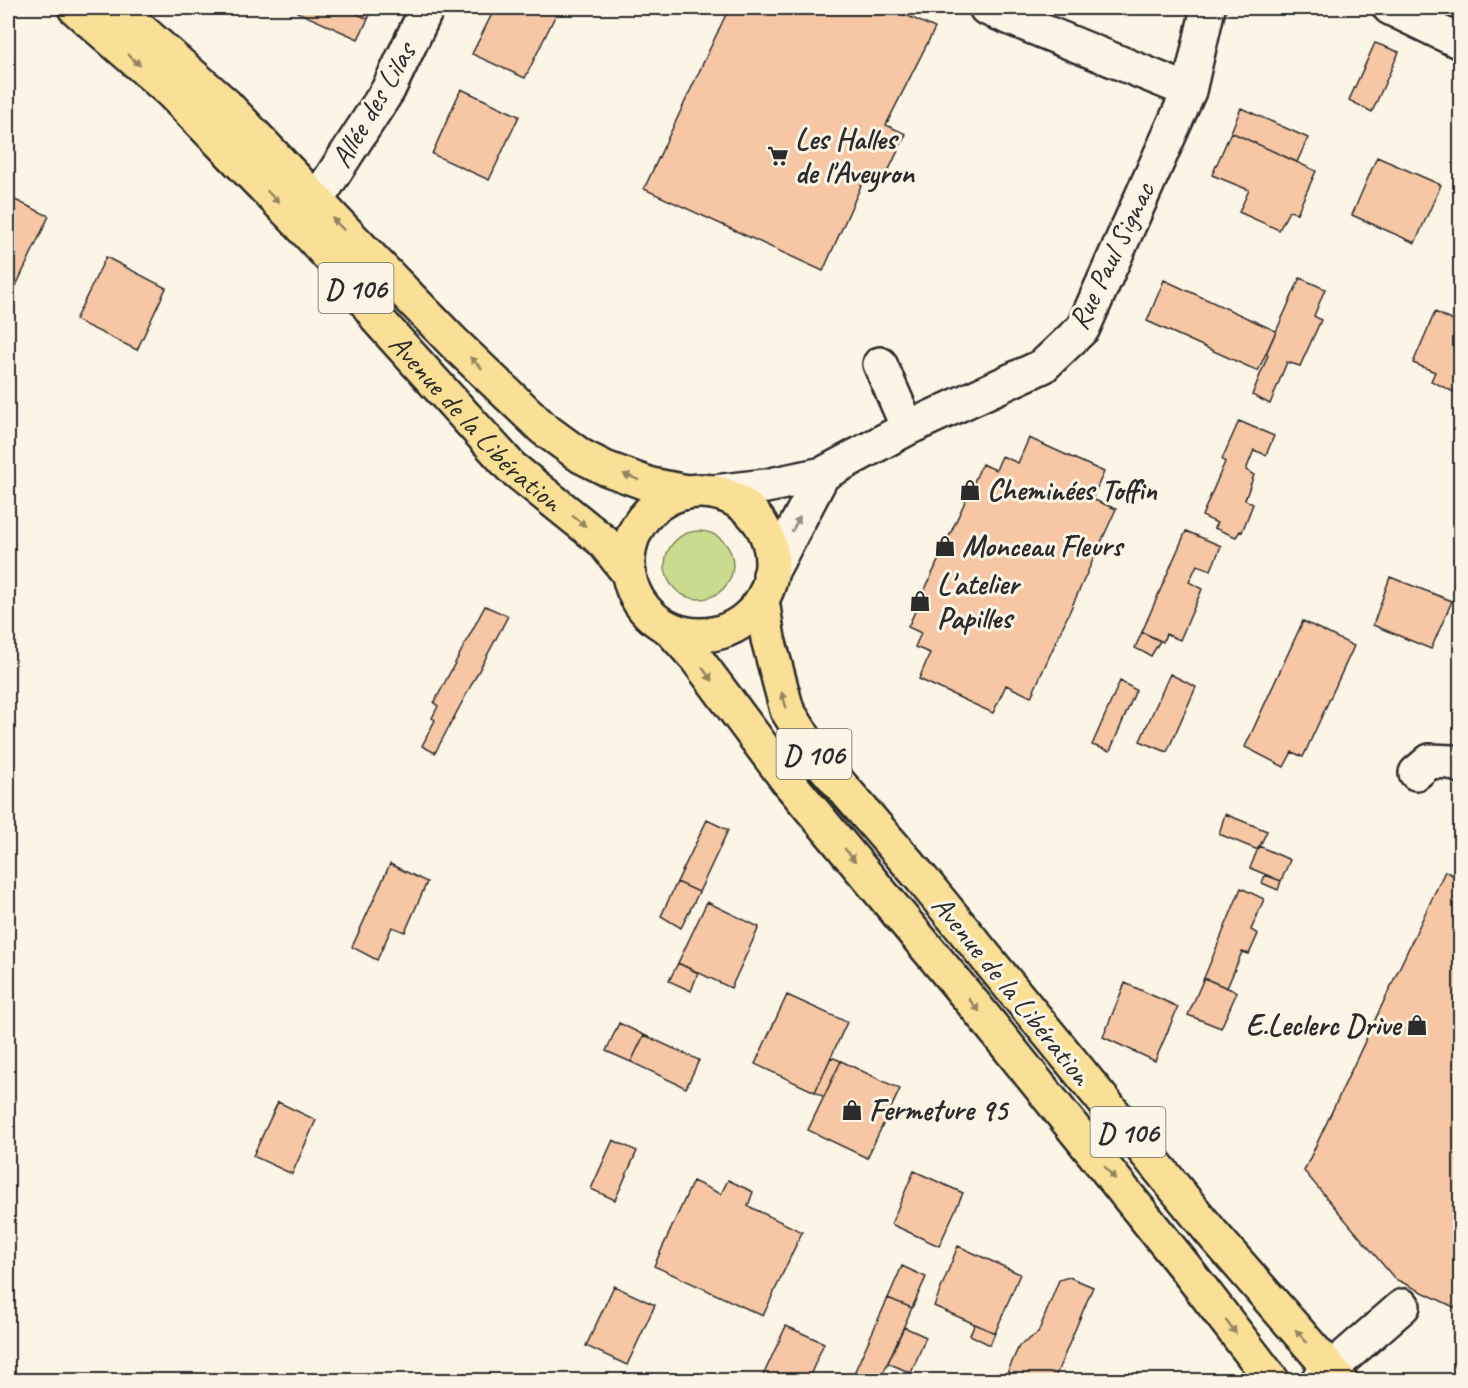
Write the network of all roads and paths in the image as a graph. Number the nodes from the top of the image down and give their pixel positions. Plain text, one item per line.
1 (75, 8) edge
2 (427, 8) edge
3 (986, 8) edge
4 (1208, 8) edge
5 (1390, 8) edge
6 (113, 13) edge
7 (1461, 42) edge
8 (1189, 91) junction
9 (306, 211) junction
10 (880, 364) dead end
11 (908, 428) junction
12 (823, 474) junction
13 (700, 492) junction
14 (629, 574) junction
15 (766, 587) junction
16 (670, 629) junction
17 (1461, 766) edge
18 (1416, 773) dead end
19 (1067, 1058) junction
20 (1036, 1081) junction
21 (1403, 1306) dead end
22 (1330, 1377) edge
23 (1272, 1380) edge

1 - 6 main road, Avenue de la Libération / D 106
2 - 9 street, Allée des Lilas
3 - 8 street
4 - 8 street, Rue Paul Signac
5 - 7 street
6 - 9 main road, Avenue de la Libération / D 106
8 - 11 street, Rue Paul Signac
13 -> 9 main road, Avenue de la Libération / D 106
9 -> 14 main road, Avenue de la Libération / D 106
10 - 11 street
11 - 12 street, Rue Paul Signac
12 - 13 street, Rue Paul Signac
15 -> 12 street
13 - 14 main road, Avenue de la Libération
13 - 15 main road, Avenue de la Libération
14 - 16 main road, Avenue de la Libération
15 - 16 main road, Avenue de la Libération
19 -> 15 main road, Avenue de la Libération / D 106
16 -> 20 main road, Avenue de la Libération / D 106
17 - 18 street
19 - 20 street
22 -> 19 main road, Avenue de la Libération / D 106
20 -> 23 main road, Avenue de la Libération / D 106
21 - 22 street

